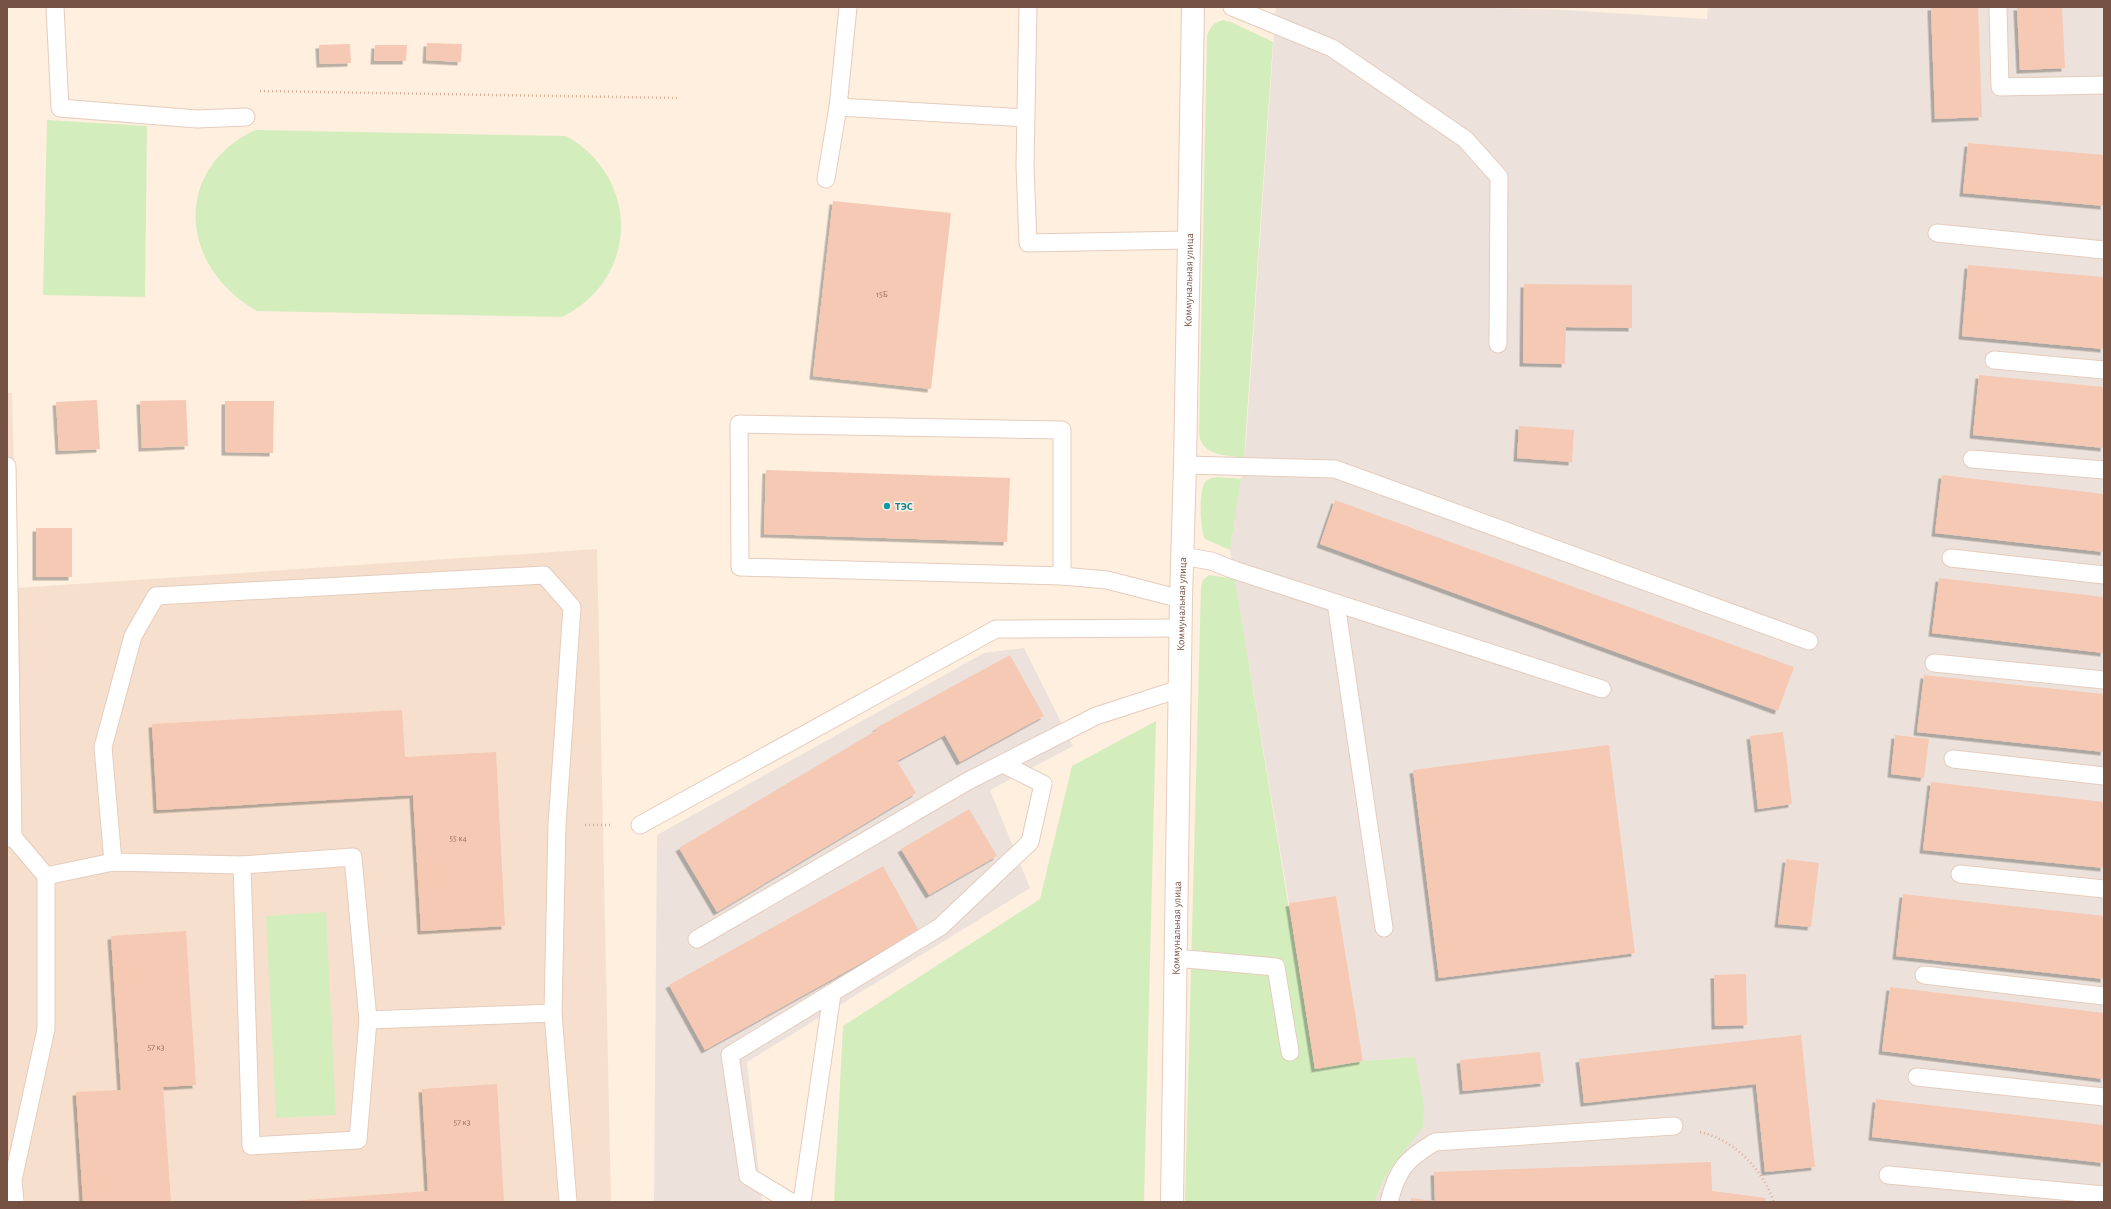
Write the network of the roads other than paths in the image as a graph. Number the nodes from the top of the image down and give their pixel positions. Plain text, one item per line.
1 (55, 7) edge
2 (848, 7) edge
3 (1028, 7) edge
4 (1193, 7) edge
5 (1232, 7) edge
6 (1998, 7) edge
7 (2104, 85) edge
8 (838, 107) junction
9 (246, 117) dead end
10 (1026, 118) junction
11 (826, 180) dead end
12 (1937, 232) dead end
13 (1188, 240) junction
14 (2104, 250) edge
15 (1498, 344) dead end
16 (1994, 360) dead end
17 (2104, 370) edge
18 (1972, 460) dead end
19 (1185, 465) junction
20 (7, 466) edge
21 (2104, 470) edge
22 (1182, 556) junction
23 (1951, 558) dead end
24 (2104, 575) edge
25 (1062, 576) junction
26 (1181, 599) junction
27 (1336, 603) junction
28 (1180, 628) junction
29 (1809, 641) dead end
30 (1934, 663) dead end
31 (2104, 680) edge
32 (1179, 689) junction
33 (1602, 689) dead end
34 (1953, 759) dead end
35 (1003, 764) junction
36 (2104, 776) edge
37 (10, 777) edge
38 (640, 825) road end
39 (10, 837) edge
40 (113, 862) junction
41 (242, 865) junction
42 (1960, 874) dead end
43 (46, 876) junction
44 (2104, 889) edge
45 (1384, 928) dead end
46 (697, 938) dead end
47 (1175, 958) junction
48 (1924, 975) dead end
49 (832, 994) junction
50 (2104, 996) edge
51 (553, 1013) junction
52 (368, 1020) junction
53 (1290, 1052) dead end
54 (1917, 1077) dead end
55 (2104, 1097) edge
56 (1674, 1126) road end
57 (1888, 1175) dead end
58 (10, 1179) edge
59 (2104, 1195) edge
60 (15, 1202) edge
61 (568, 1202) edge
62 (791, 1202) edge
63 (802, 1202) edge
64 (1172, 1202) edge
65 (1388, 1202) edge

1 - 9 lane
2 - 8 lane
3 - 10 lane
4 - 13 street, Коммунальная улица
5 - 15 lane
6 - 7 lane
8 - 10 lane
8 - 11 lane
10 - 13 lane
12 - 14 lane
13 - 19 street, Коммунальная улица
16 - 17 lane
18 - 21 lane
19 - 22 street, Коммунальная улица
19 - 29 lane
20 - 37 lane
22 - 26 street, Коммунальная улица
22 - 27 lane
23 - 24 lane
25 - 25 lane
25 - 26 lane
26 - 28 street, Коммунальная улица
27 - 33 lane
27 - 45 lane
28 - 32 street, Коммунальная улица
28 - 38 lane
30 - 31 lane
32 - 35 lane
32 - 47 street, Коммунальная улица
34 - 36 lane
35 - 46 lane
35 - 49 lane
37 - 39 lane
39 - 43 lane
40 - 41 lane
40 - 43 lane
40 - 51 lane
41 - 52 lane
41 - 52 lane
42 - 44 lane
43 - 58 lane
47 - 53 lane
47 - 64 street, Коммунальная улица
48 - 50 lane
49 - 62 lane
49 - 63 lane
51 - 52 lane
51 - 61 lane
54 - 55 lane
56 - 65 lane
57 - 59 lane
58 - 60 lane

